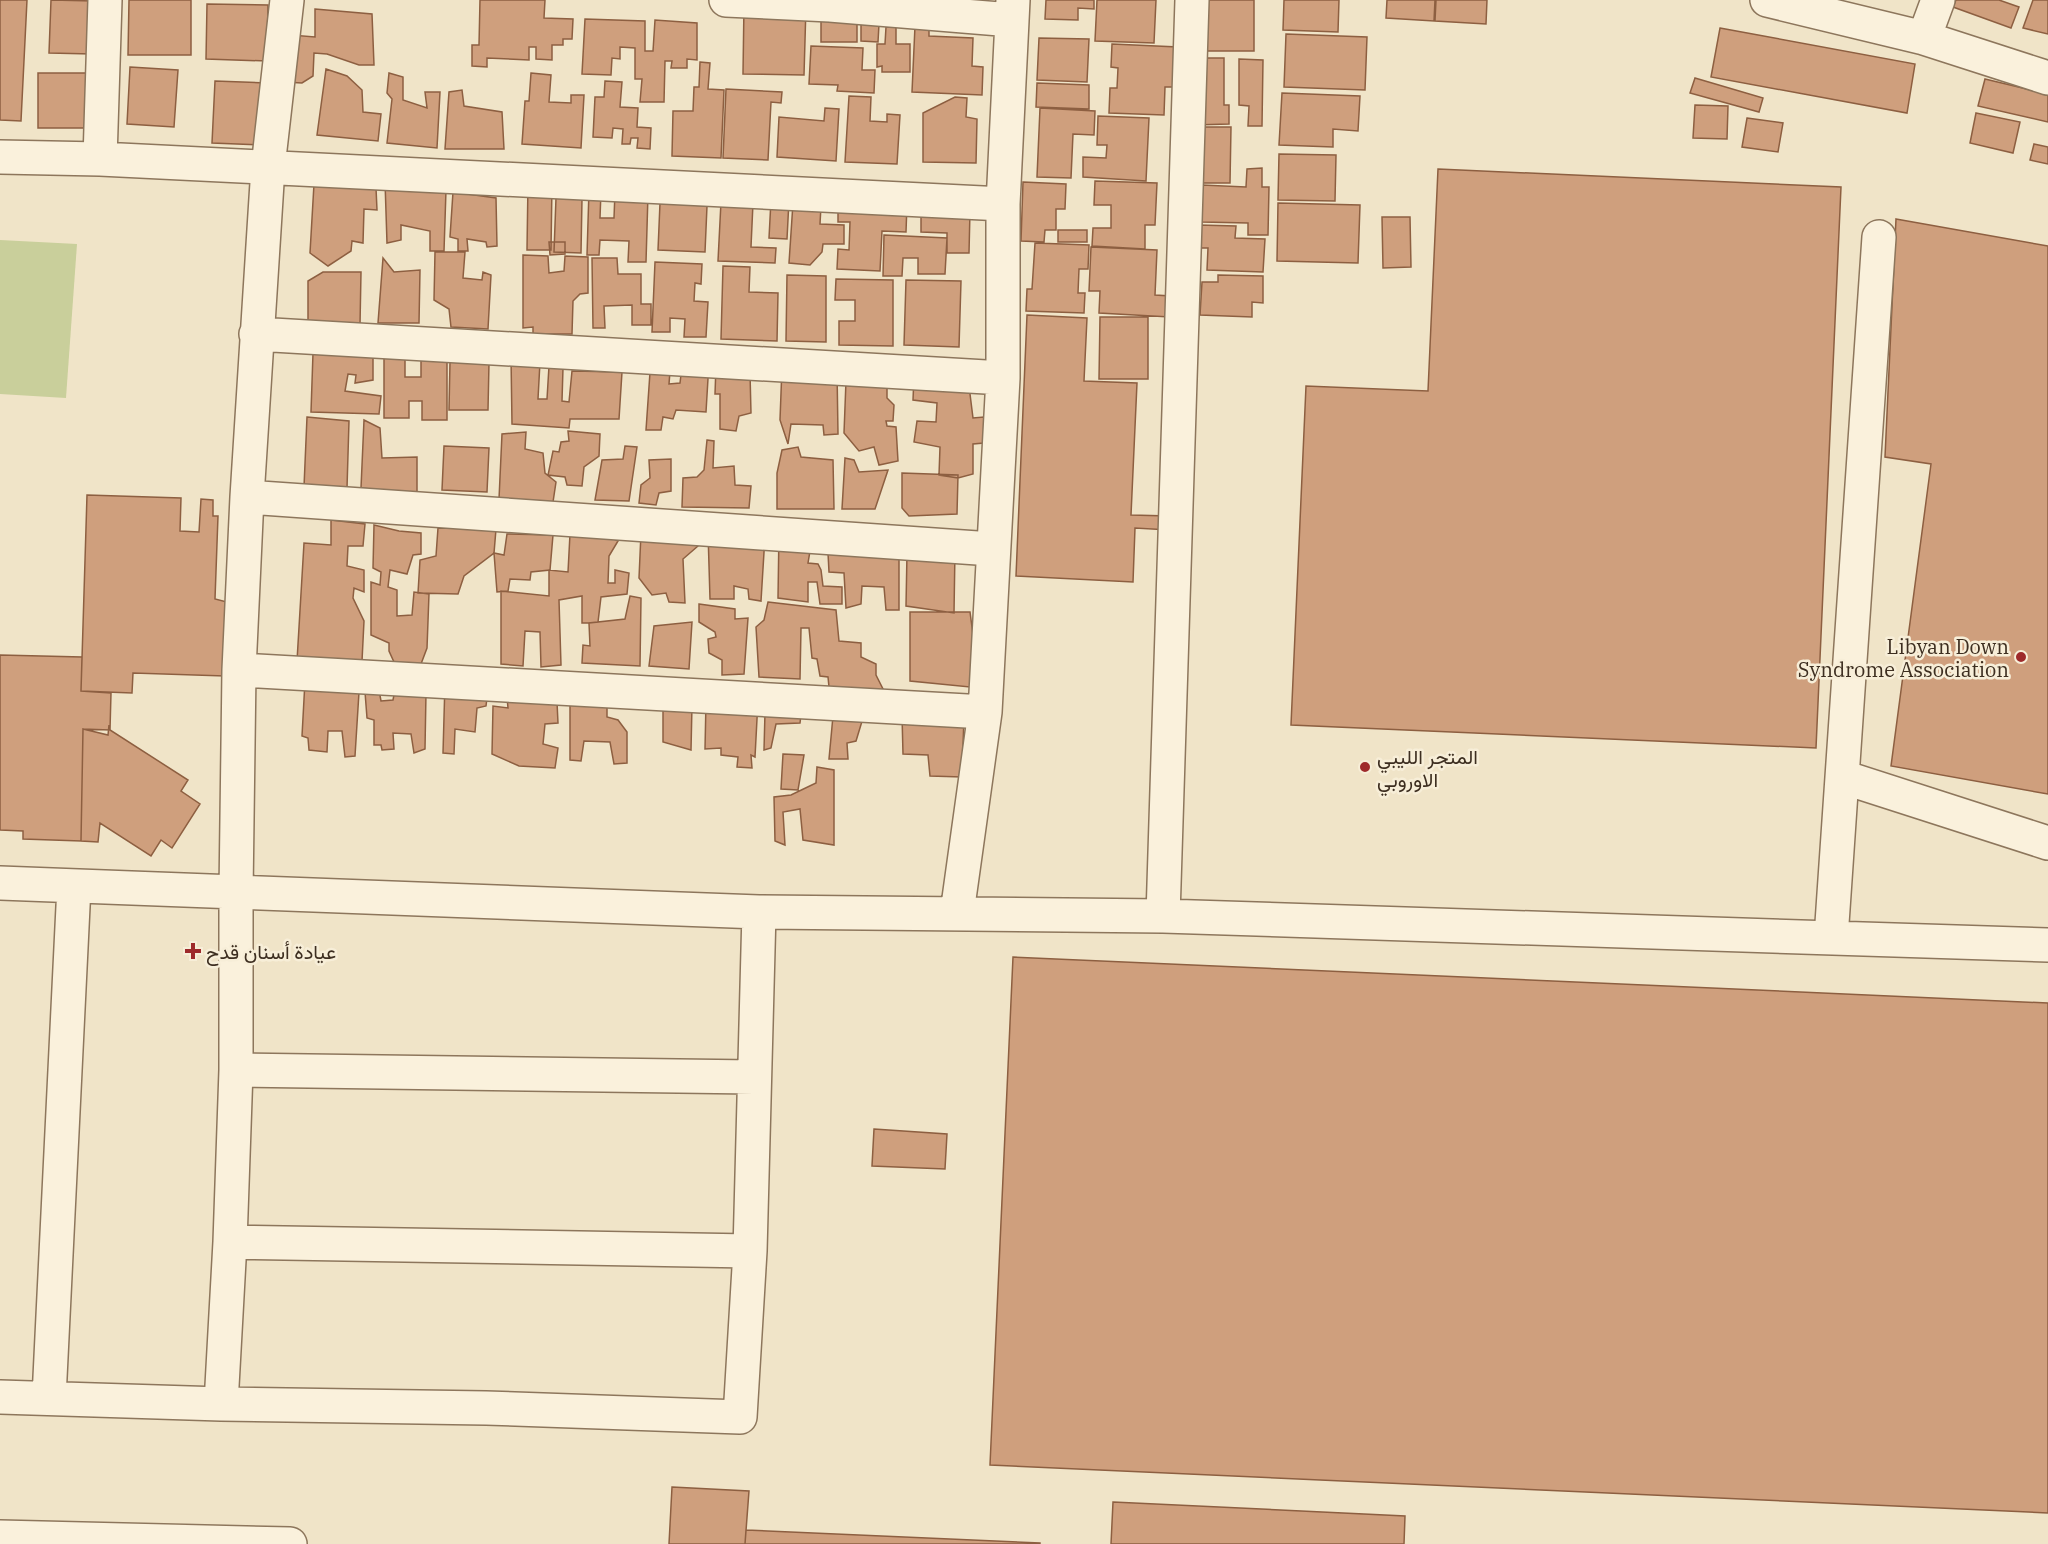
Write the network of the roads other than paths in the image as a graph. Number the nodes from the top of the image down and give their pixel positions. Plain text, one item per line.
1 (105, 0) edge
2 (287, 0) edge
3 (726, 0) edge
4 (1192, 0) edge
5 (1767, 0) edge
6 (1938, 0) edge
7 (1012, 10) edge
8 (1924, 38) junction
9 (2048, 78) edge
10 (0, 157) edge
11 (100, 159) junction
12 (268, 167) junction
13 (1004, 204) junction
14 (1879, 237) dead end
15 (256, 334) junction
16 (1003, 378) junction
17 (247, 497) junction
18 (992, 549) junction
19 (239, 670) junction
20 (985, 712) junction
21 (1843, 777) junction
22 (2048, 843) edge
23 (0, 883) edge
24 (74, 886) junction
25 (236, 893) junction
26 (759, 912) junction
27 (957, 913) junction
28 (1163, 916) junction
29 (1831, 938) junction
30 (2048, 945) edge
31 (236, 1070) junction
32 (754, 1077) junction
33 (230, 1242) junction
34 (750, 1251) junction
35 (0, 1397) edge
36 (49, 1398) junction
37 (221, 1404) junction
38 (0, 1537) edge
39 (290, 1544) edge

1 - 11 street
2 - 12 street
3 - 7 street
4 - 28 street
5 - 8 street
6 - 8 street
7 - 13 street
8 - 9 street
10 - 11 street
11 - 12 street
12 - 13 street
12 - 15 street
13 - 16 street
14 - 21 street
15 - 16 street
15 - 17 street
16 - 18 street
17 - 18 street
17 - 19 street
18 - 20 street
19 - 20 street
19 - 25 street
20 - 27 street
21 - 22 street
21 - 29 street
23 - 24 street
24 - 25 street
24 - 36 street
25 - 26 street
25 - 31 street
26 - 27 street
26 - 32 street
27 - 28 street
28 - 29 street
29 - 30 street
31 - 32 street
31 - 33 street
32 - 34 street
33 - 34 street
33 - 37 street
34 - 37 street
35 - 36 street
36 - 37 street
38 - 39 street

